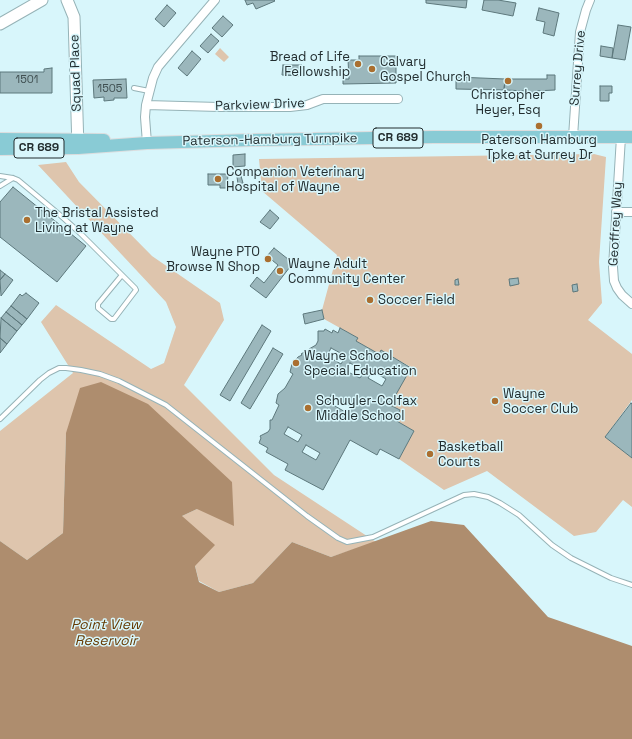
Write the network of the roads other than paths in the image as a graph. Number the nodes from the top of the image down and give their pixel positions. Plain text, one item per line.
1 (42, 0) edge
2 (67, 0) edge
3 (215, 0) edge
4 (589, 0) edge
5 (0, 24) edge
6 (134, 88) dead end
7 (149, 91) junction
8 (398, 99) dead end
9 (146, 105) junction
10 (573, 137) junction
11 (626, 137) edge
12 (0, 139) edge
13 (78, 143) junction
14 (147, 143) junction
15 (0, 149) edge
16 (0, 176) edge
17 (13, 178) junction
18 (0, 186) edge
19 (616, 212) junction
20 (632, 212) edge
21 (122, 275) junction
22 (632, 304) edge
23 (0, 418) edge
24 (632, 585) edge

1 - 5 street
2 - 13 street, Squad Place
3 - 7 street
4 - 10 street, Surrey Drive
6 - 7 lane
7 - 9 street
8 - 9 street, Parkview Drive
9 - 14 street
10 - 11 main road, Paterson-Hamburg Turnpike / CR 689
10 - 14 main road, Paterson-Hamburg Turnpike / CR 689
11 - 19 street, Geoffrey Way
12 - 13 main road, Paterson-Hamburg Turnpike / CR 689
13 - 14 main road, Paterson-Hamburg Turnpike / CR 689
13 - 15 main road, Paterson-Hamburg Turnpike / CR 689
16 - 17 lane
17 - 18 lane
17 - 21 lane
19 - 20 street
19 - 22 street, Geoffrey Way
21 - 21 lane
23 - 24 lane

